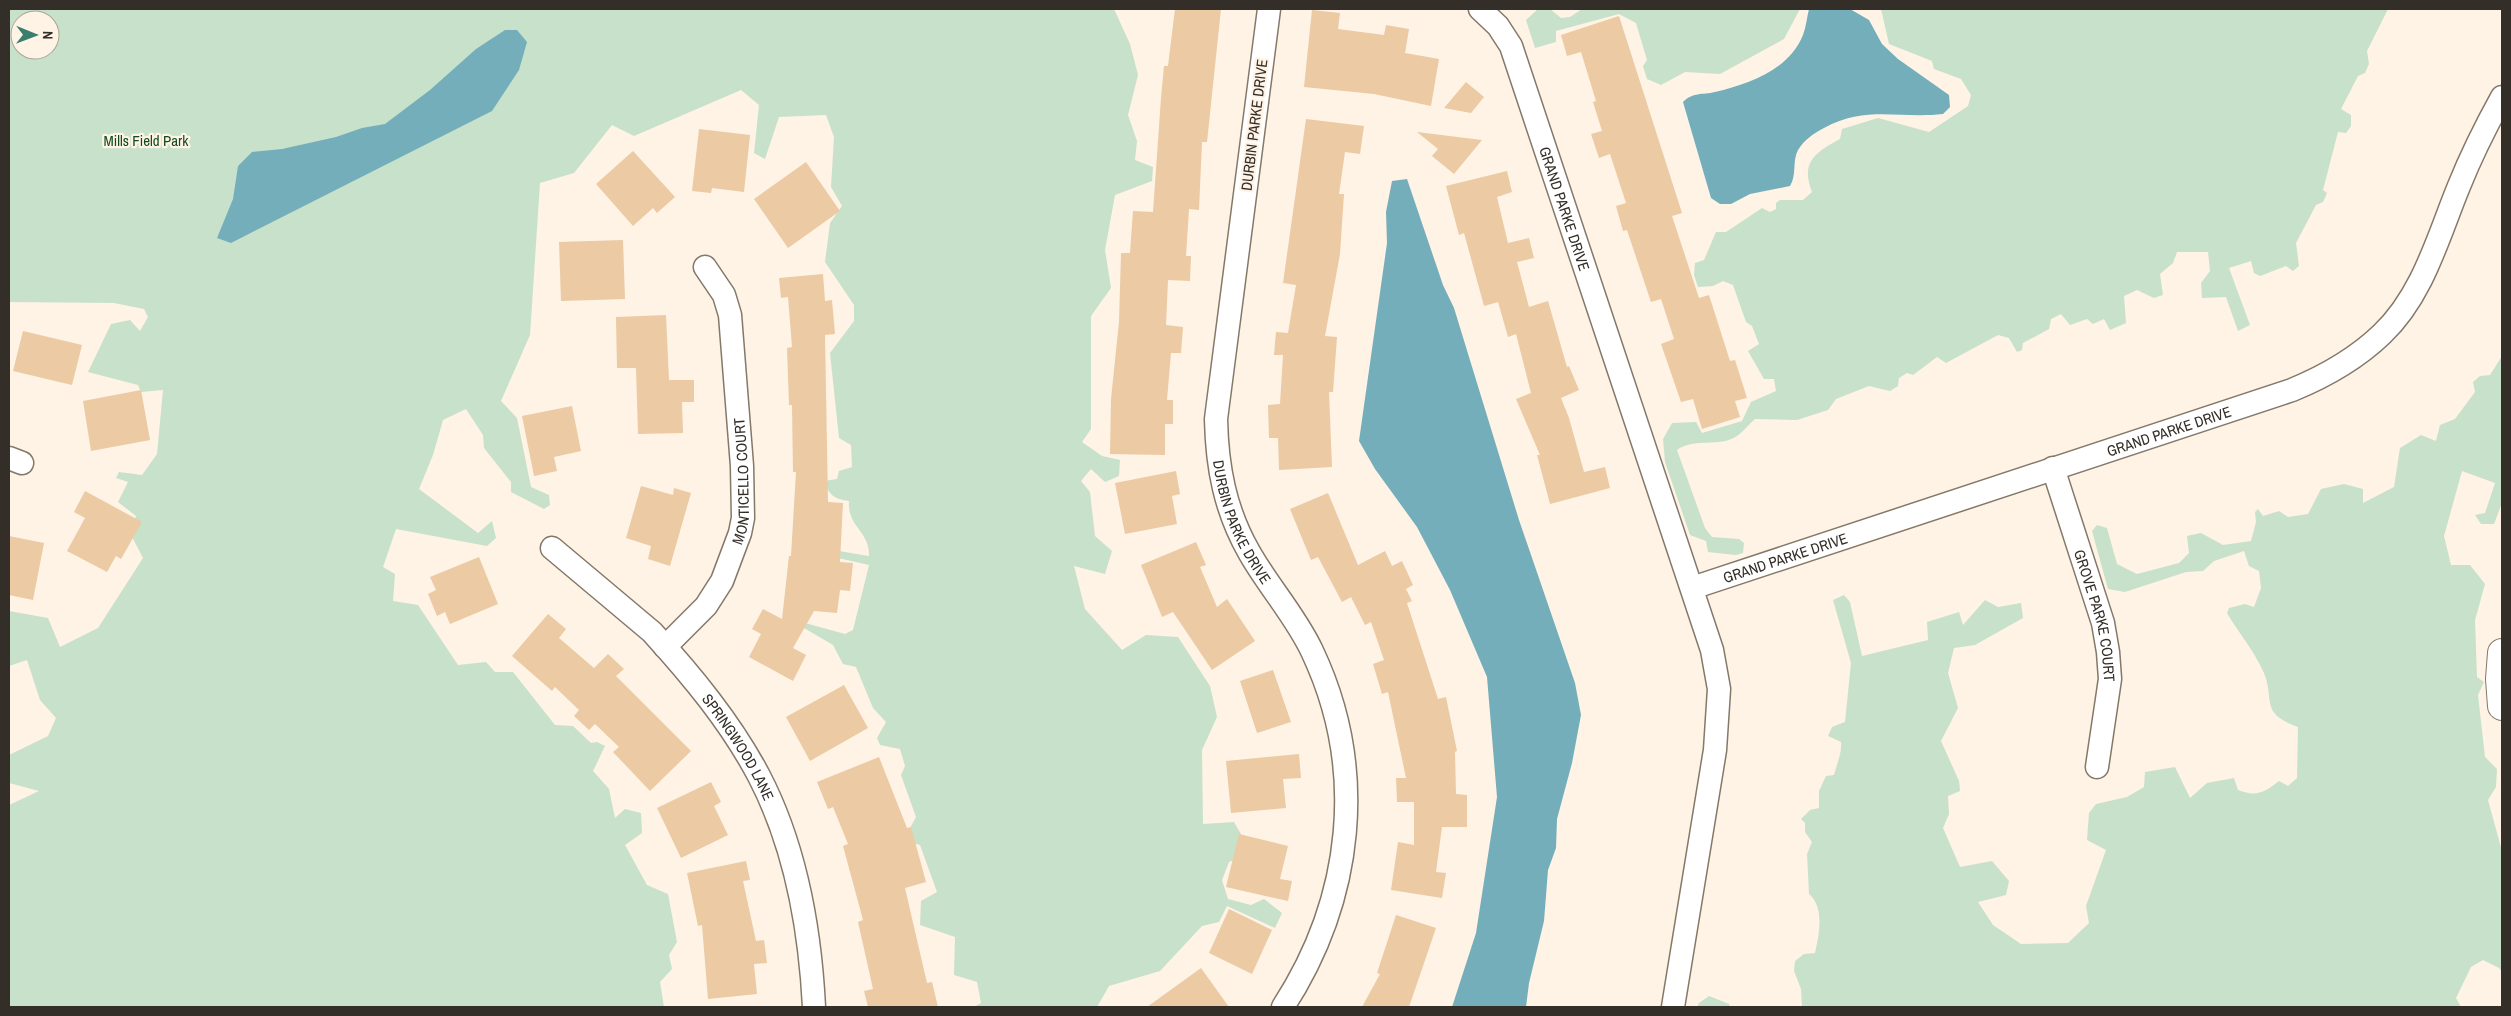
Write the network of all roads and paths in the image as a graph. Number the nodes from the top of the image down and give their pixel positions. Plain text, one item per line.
1 (1268, 9) edge
2 (1480, 9) edge
3 (2502, 97) edge
4 (706, 267) dead end
5 (2053, 468) junction
6 (552, 548) dead end
7 (1692, 588) junction
8 (666, 647) junction
9 (2502, 654) edge
10 (2502, 706) edge
11 (2097, 767) dead end
12 (814, 1007) edge
13 (1283, 1007) edge
14 (1673, 1007) edge

1 - 13 street, DURBIN PARKE DRIVE
2 - 7 street, GRAND PARKE DRIVE
3 - 5 street, GRAND PARKE DRIVE
4 - 8 street, MONTICELLO COURT
5 - 7 street, GRAND PARKE DRIVE
5 - 11 street, GROVE PARKE COURT
6 - 8 street, SPRINGWOOD LANE
7 - 14 street, GRAND PARKE DRIVE
8 - 12 street, SPRINGWOOD LANE
9 - 10 street

